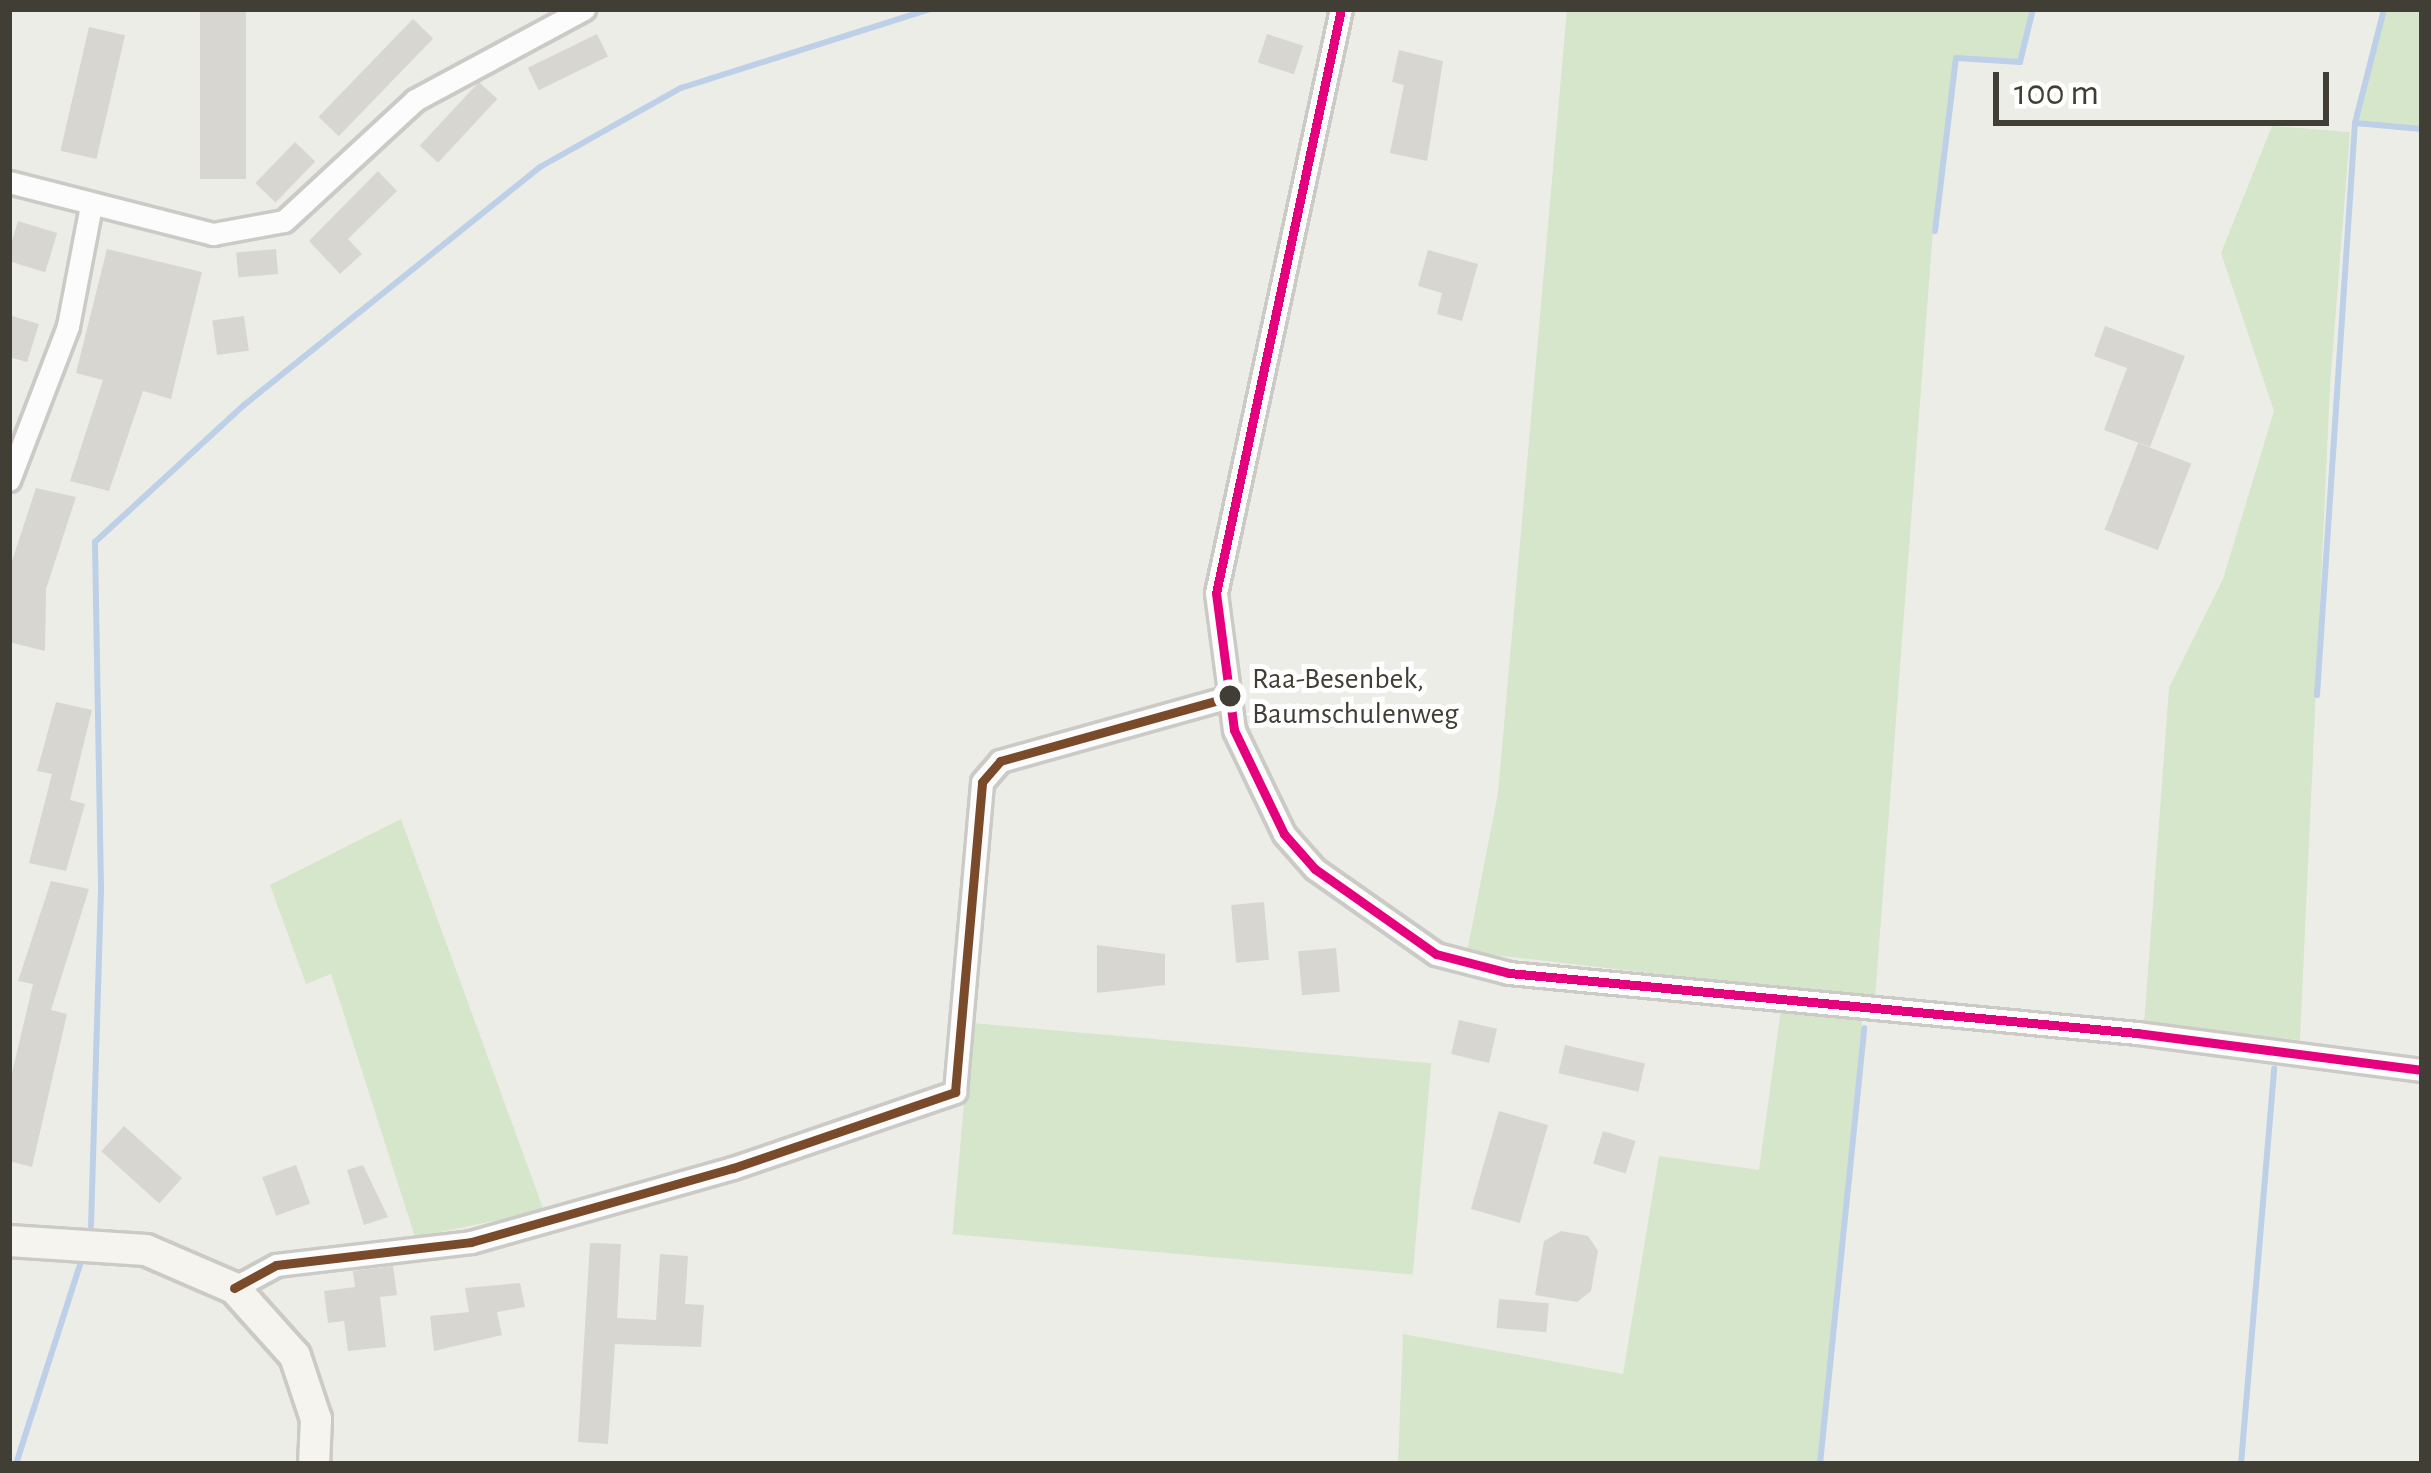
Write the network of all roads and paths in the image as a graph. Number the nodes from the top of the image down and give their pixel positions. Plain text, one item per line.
1 (584, 9) edge
2 (1341, 9) edge
3 (9, 182) edge
4 (91, 205) junction
5 (9, 480) edge
6 (1226, 698) junction
7 (2422, 1070) edge
8 (9, 1241) edge
9 (234, 1288) junction
10 (314, 1464) edge

1 - 4 street
2 - 6 street
3 - 4 street
4 - 5 street
6 - 7 street
6 - 9 street
8 - 9 main road
9 - 10 main road

